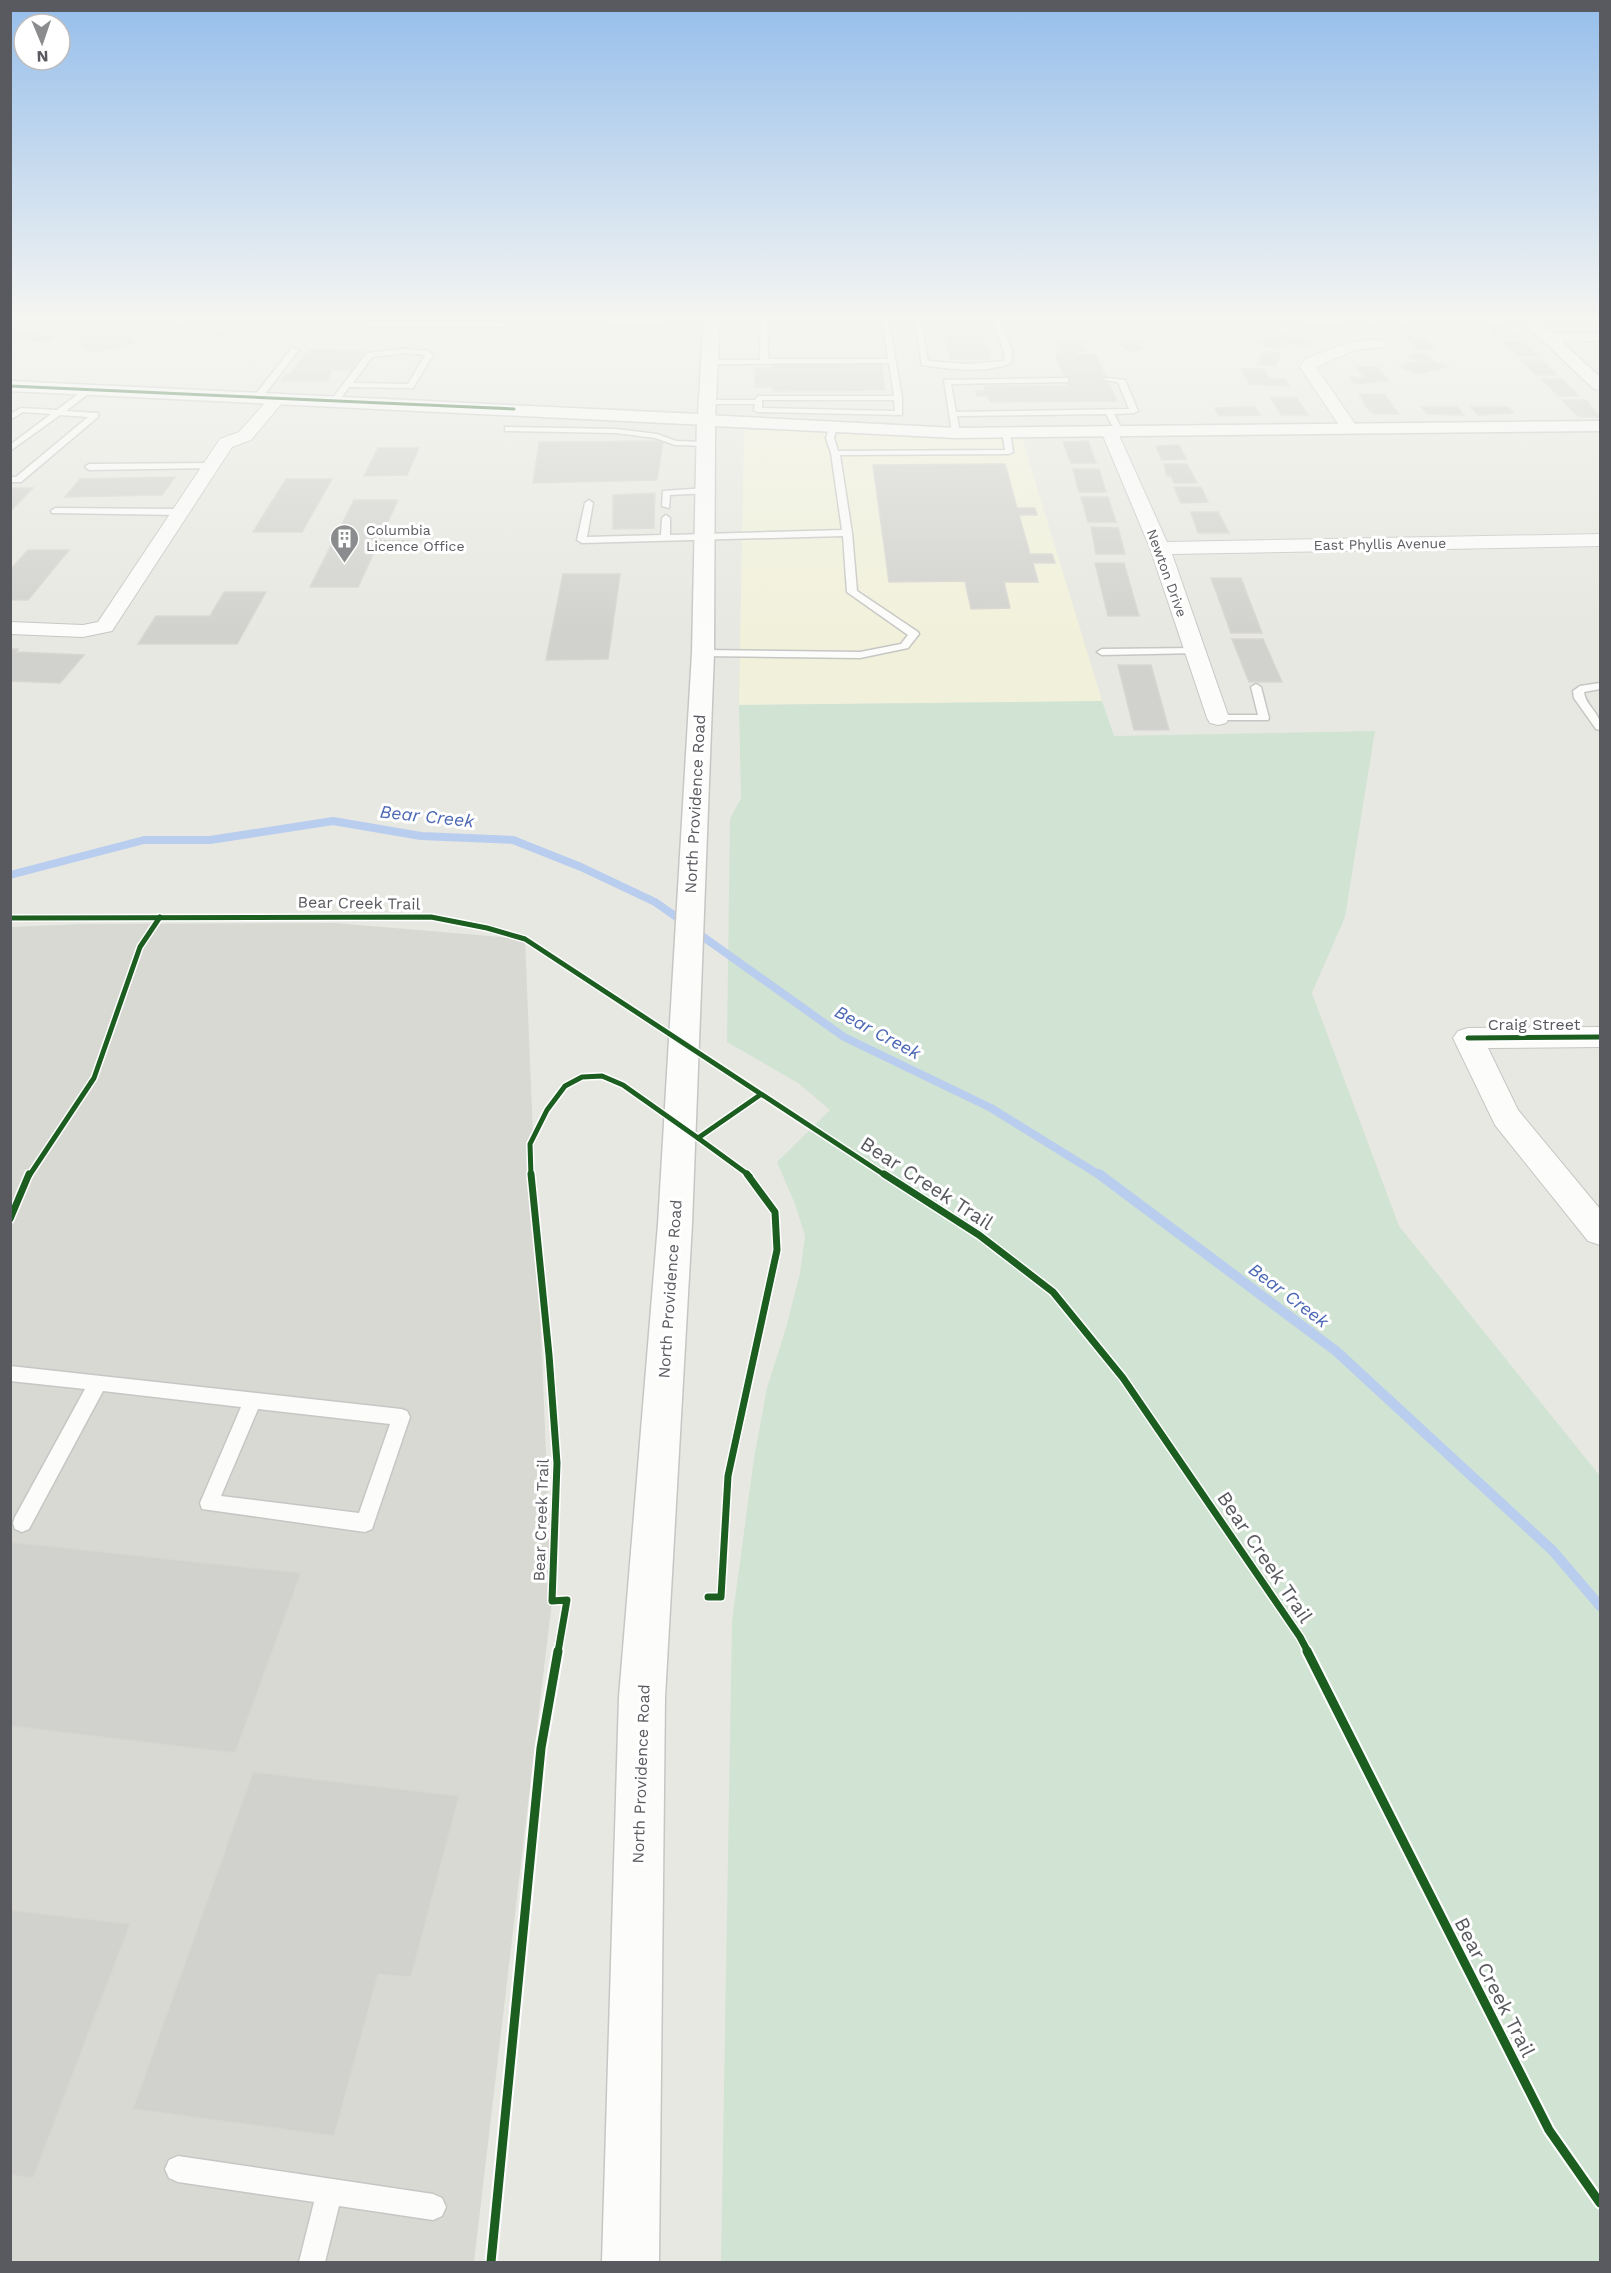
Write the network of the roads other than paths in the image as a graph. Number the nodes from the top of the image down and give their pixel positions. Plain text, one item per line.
1 (46, 422) edge
2 (87, 422) edge
3 (236, 422) edge
4 (256, 422) edge
5 (702, 422) edge
6 (807, 422) edge
7 (954, 422) edge
8 (1069, 422) edge
9 (1117, 422) edge
10 (1346, 422) edge
11 (1112, 425) junction
12 (1600, 426) edge
13 (833, 427) junction
14 (1349, 427) junction
15 (508, 429) dead end
16 (1006, 432) junction
17 (956, 433) junction
18 (226, 443) junction
19 (706, 444) junction
20 (10, 449) edge
21 (835, 453) junction
22 (89, 466) dead end
23 (210, 466) junction
24 (10, 479) edge
25 (706, 491) junction
26 (589, 503) dead end
27 (666, 506) dead end
28 (55, 511) dead end
29 (179, 512) junction
30 (666, 518) dead end
31 (847, 532) junction
32 (706, 535) junction
33 (665, 537) junction
34 (1600, 540) edge
35 (1160, 548) junction
36 (10, 628) edge
37 (1195, 651) junction
38 (1101, 652) dead end
39 (703, 654) junction
40 (1600, 686) edge
41 (1256, 687) dead end
42 (1218, 718) joint
43 (1600, 727) edge
44 (1600, 1037) edge
45 (1600, 1232) edge
46 (10, 1373) edge
47 (98, 1383) junction
48 (252, 1401) junction
49 (22, 1523) dead end
50 (178, 2169) dead end
51 (330, 2191) junction
52 (433, 2207) dead end
53 (312, 2262) edge
54 (630, 2262) edge

1 - 20 lane
2 - 24 lane
3 - 18 street
4 - 18 street
5 - 19 street, North Providence Road
6 - 13 street
7 - 17 lane
8 - 11 lane
9 - 11 lane
10 - 14 street
11 - 14 street
11 - 16 street
11 - 35 street, Newton Drive
12 - 14 street
13 - 17 street
13 - 21 lane
15 - 19 lane
16 - 17 street
16 - 21 lane
18 - 23 street
19 - 25 street, North Providence Road
21 - 31 lane
22 - 23 lane
23 - 29 street
25 - 27 lane
25 - 32 street, North Providence Road
26 - 33 lane
28 - 29 lane
29 - 36 street
30 - 33 lane
31 - 32 lane
31 - 39 lane
32 - 33 lane
32 - 39 street, North Providence Road
34 - 35 street, East Phyllis Avenue
35 - 37 street, Newton Drive
37 - 38 lane
37 - 42 street, Newton Drive
39 - 54 street, North Providence Road
40 - 43 lane
41 - 42 lane
44 - 45 street, Craig Street
46 - 47 lane
47 - 48 lane
47 - 49 lane
48 - 48 lane
50 - 51 lane
51 - 52 lane
51 - 53 lane

